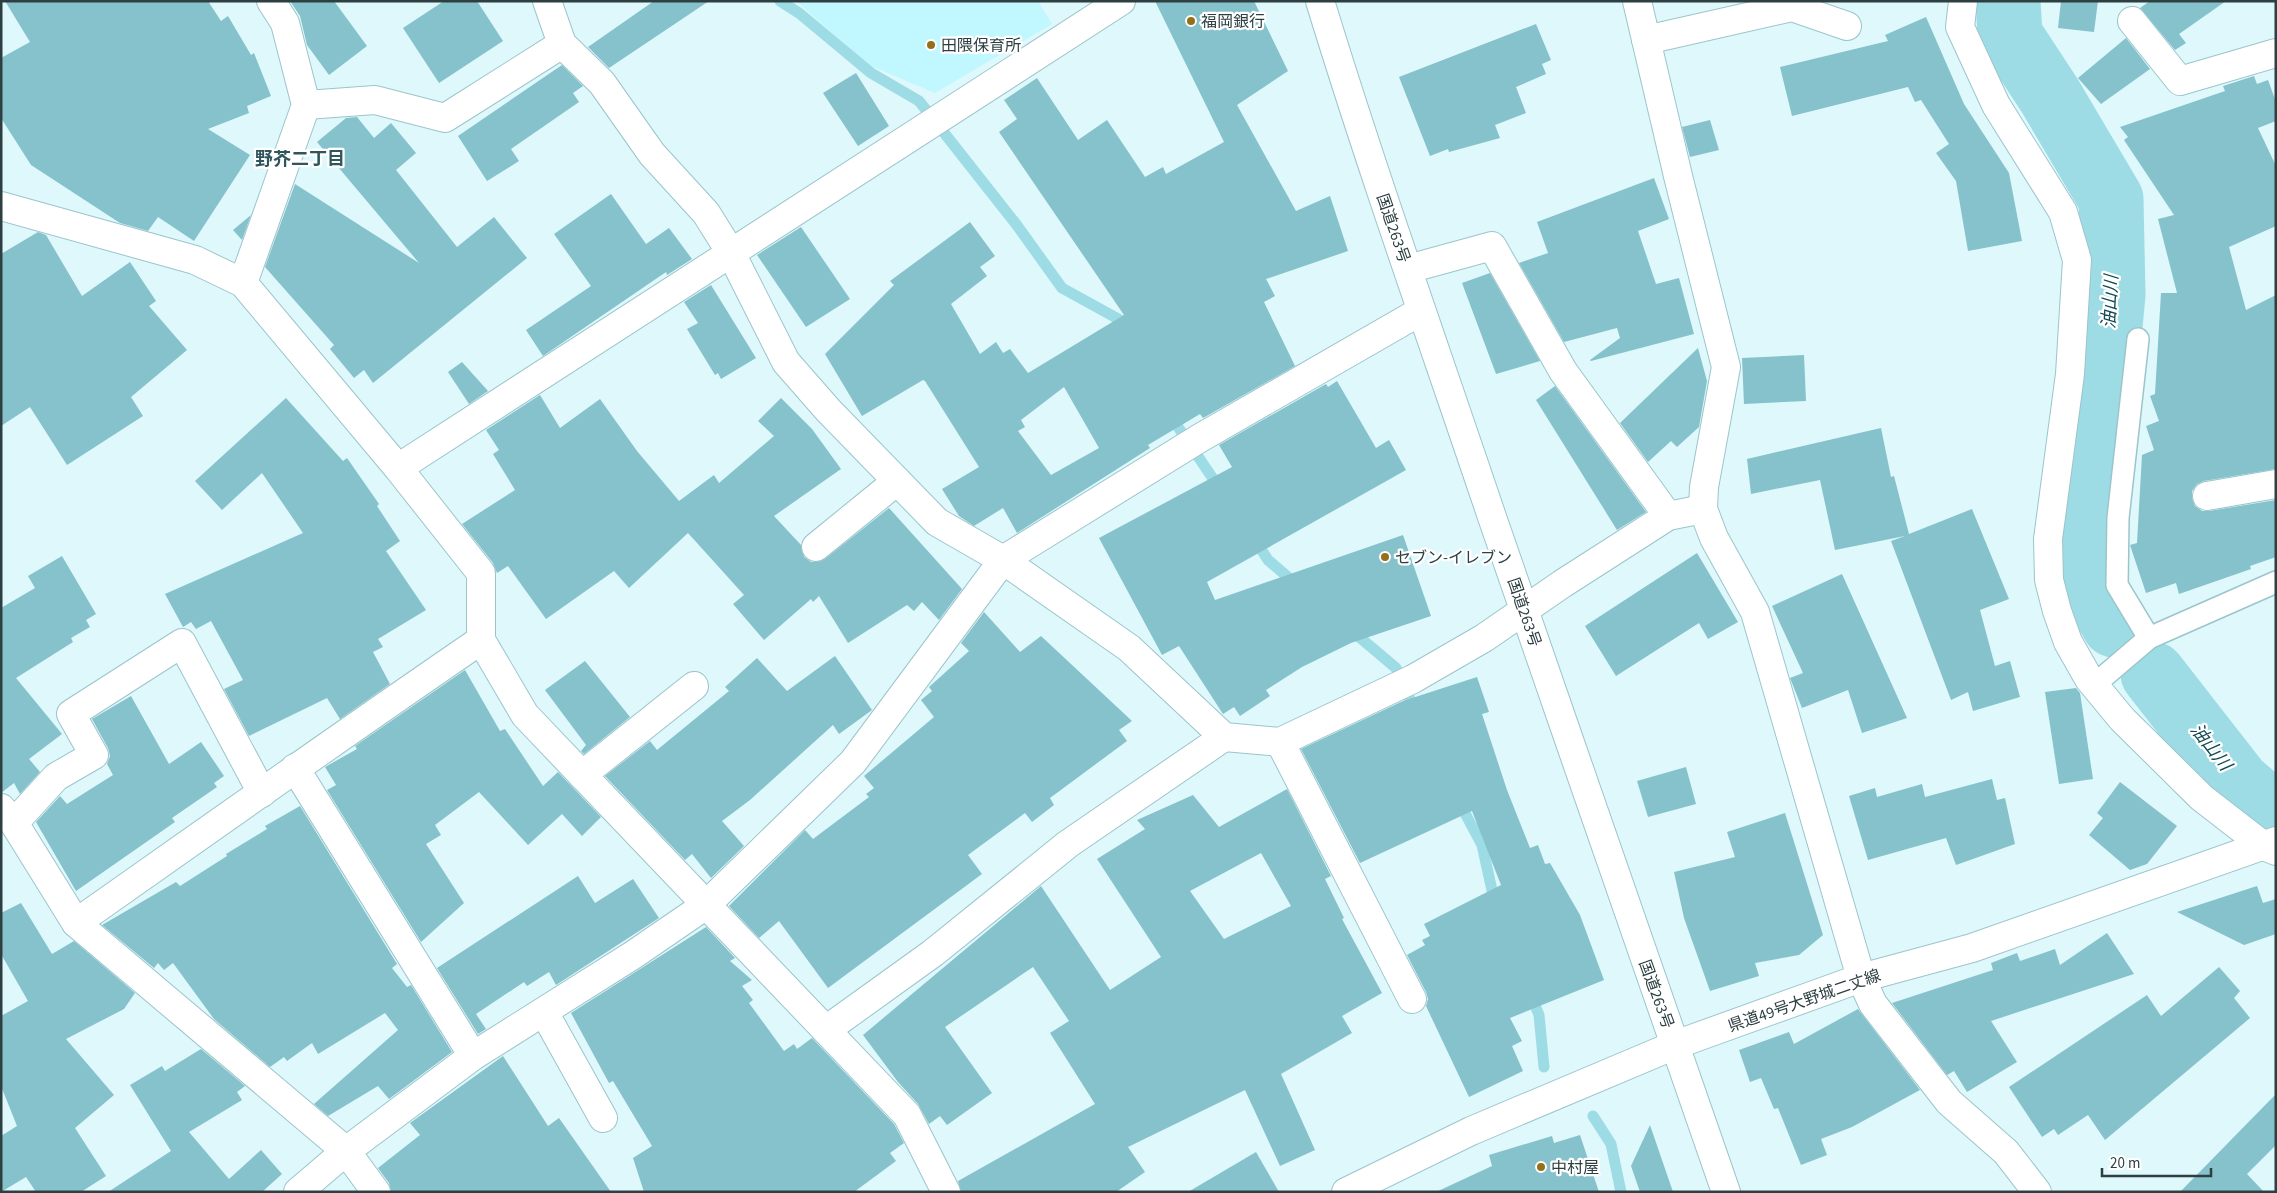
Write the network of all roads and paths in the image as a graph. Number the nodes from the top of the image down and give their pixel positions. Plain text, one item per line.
1 (271, 1) edge
2 (547, 1) edge
3 (1121, 1) edge
4 (1320, 1) edge
5 (1637, 1) edge
6 (1963, 1) edge
7 (2132, 21) dead end
8 (1847, 26) dead end
9 (1646, 40) junction
10 (562, 44) junction
11 (2276, 53) edge
12 (306, 105) junction
13 (1, 206) edge
14 (731, 253) junction
15 (1408, 269) junction
16 (243, 283) junction
17 (1422, 311) junction
18 (2138, 339) dead end
19 (398, 468) junction
20 (897, 481) junction
21 (2276, 484) edge
22 (2207, 496) dead end
23 (1703, 509) junction
24 (1668, 516) junction
25 (816, 547) dead end
26 (1003, 560) junction
27 (2276, 582) edge
28 (1524, 610) junction
29 (2150, 638) junction
30 (481, 640) junction
31 (2094, 685) junction
32 (694, 686) dead end
33 (1224, 737) junction
34 (1280, 742) junction
35 (295, 768) junction
36 (582, 775) junction
37 (262, 793) junction
38 (7, 815) edge
39 (2272, 846) edge
40 (706, 905) junction
41 (76, 922) junction
42 (1861, 978) junction
43 (1412, 999) dead end
44 (544, 1012) junction
45 (826, 1030) junction
46 (1675, 1045) junction
47 (473, 1056) junction
48 (603, 1118) dead end
49 (346, 1150) junction
50 (298, 1192) edge
51 (376, 1192) edge
52 (946, 1192) edge
53 (1346, 1192) edge
54 (1726, 1192) edge
55 (2038, 1192) edge

1 - 12 main road
2 - 10 main road
3 - 14 main road
4 - 15 main road, 国道263号
5 - 9 main road
6 - 31 main road
7 - 11 main road
8 - 9 main road
9 - 23 main road
10 - 12 main road
10 - 14 main road
12 - 16 main road
13 - 16 main road
14 - 19 main road
14 - 20 main road
15 - 17 main road, 国道263号
15 - 24 main road
16 - 19 main road
17 - 26 main road
17 - 28 main road, 国道263号
18 - 29 lane
19 - 30 main road
20 - 25 main road
20 - 26 main road
21 - 22 main road
23 - 24 main road
23 - 42 main road
24 - 28 main road
26 - 33 main road
26 - 40 main road
27 - 29 lane
28 - 34 main road
28 - 46 main road, 国道263号
29 - 31 lane
30 - 35 main road
30 - 36 main road
31 - 39 main road
32 - 36 main road
33 - 34 main road
33 - 45 main road
34 - 43 main road
35 - 37 main road
35 - 47 main road
36 - 40 main road
37 - 38 main road
37 - 41 main road
38 - 41 main road
39 - 42 main road, 県道49号大野城二丈線
40 - 44 main road
40 - 45 main road
41 - 49 main road
42 - 46 main road, 県道49号大野城二丈線
42 - 55 main road
44 - 47 main road
44 - 48 main road
45 - 52 main road
46 - 53 main road, 県道49号大野城二丈線
46 - 54 main road, 国道263号
47 - 49 main road
49 - 50 main road
49 - 51 main road

